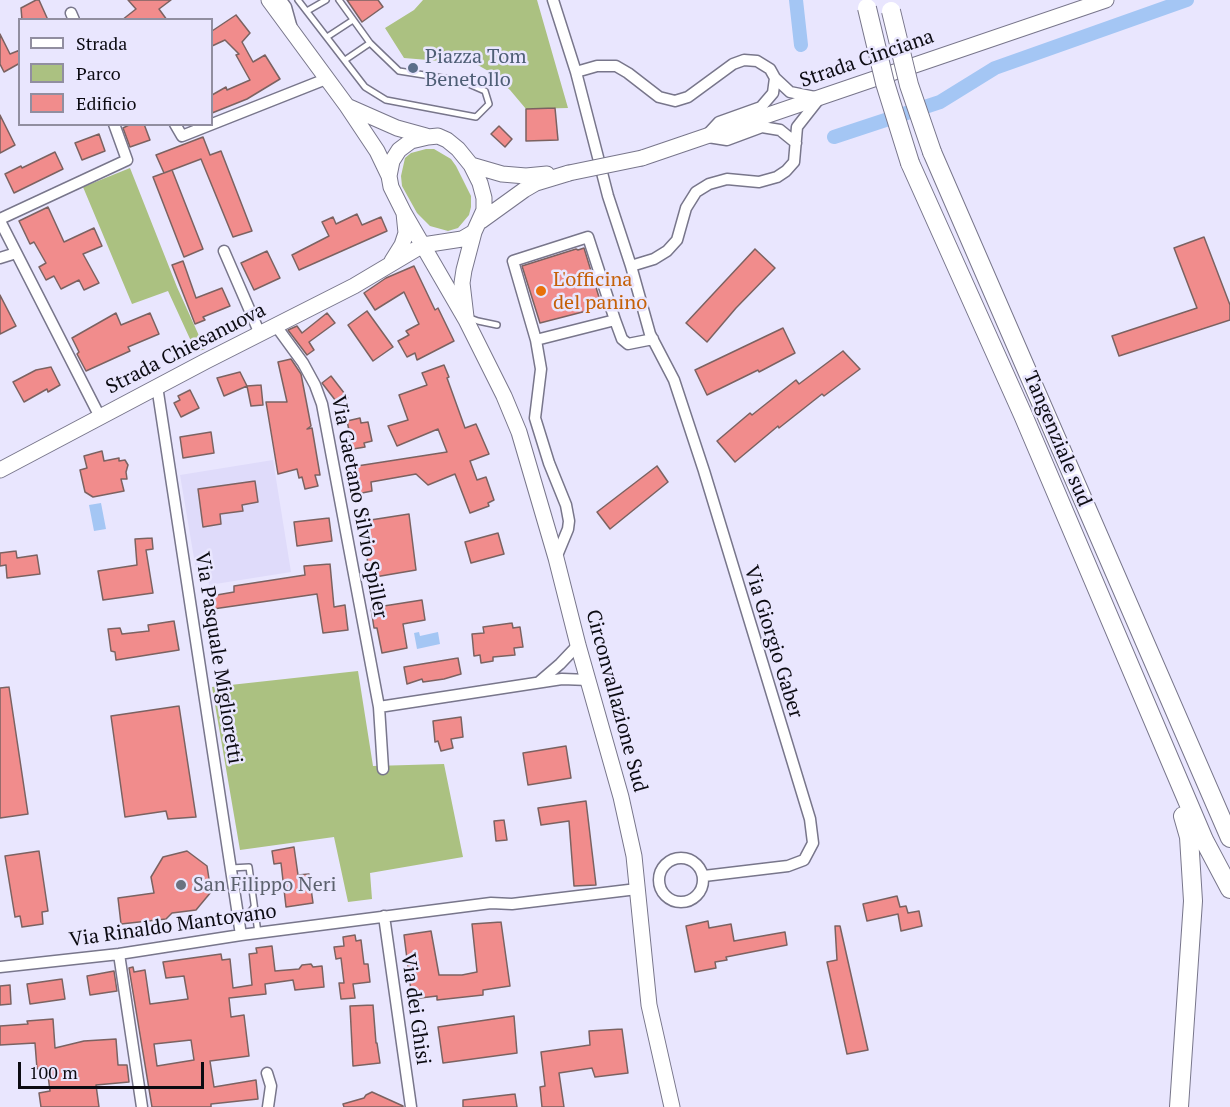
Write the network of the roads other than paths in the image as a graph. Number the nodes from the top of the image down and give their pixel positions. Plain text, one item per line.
1 (268, 0) edge
2 (281, 0) edge
3 (298, 0) edge
4 (326, 0) edge
5 (339, 0) edge
6 (553, 0) edge
7 (1106, 0) edge
8 (866, 4) edge
9 (890, 5) edge
10 (307, 11) junction
11 (353, 20) junction
12 (292, 32) junction
13 (327, 37) junction
14 (370, 43) junction
15 (345, 60) junction
16 (576, 72) junction
17 (775, 78) junction
18 (326, 79) junction
19 (820, 97) junction
20 (347, 106) junction
21 (213, 124) edge
22 (115, 126) edge
23 (176, 126) edge
24 (207, 126) edge
25 (705, 136) junction
26 (428, 137) junction
27 (796, 143) junction
28 (471, 165) junction
29 (569, 173) junction
30 (389, 176) junction
31 (404, 213) junction
32 (0, 220) edge
33 (477, 226) junction
34 (423, 245) junction
35 (224, 251) dead end
36 (16, 253) junction
37 (0, 258) edge
38 (390, 264) junction
39 (631, 266) junction
40 (466, 317) junction
41 (615, 320) junction
42 (497, 325) dead end
43 (276, 326) junction
44 (260, 334) junction
45 (652, 339) junction
46 (536, 340) junction
47 (157, 386) junction
48 (100, 417) junction
49 (0, 470) edge
50 (556, 558) junction
51 (578, 645) junction
52 (1132, 669) junction
53 (589, 680) junction
54 (539, 682) junction
55 (379, 707) junction
56 (383, 769) dead end
57 (1230, 838) edge
58 (231, 868) junction
59 (704, 876) junction
60 (637, 889) junction
61 (1230, 889) edge
62 (254, 907) junction
63 (237, 912) junction
64 (384, 916) junction
65 (258, 933) junction
66 (241, 935) junction
67 (119, 954) junction
68 (0, 967) edge
69 (267, 1073) dead end
70 (142, 1107) edge
71 (268, 1107) edge
72 (411, 1107) edge
73 (672, 1107) edge
74 (1179, 1107) edge

1 - 12 main road, Circonvallazione Sud
2 - 12 street
3 - 10 lane
4 - 10 lane
5 - 11 lane
6 - 16 street, Via Giorgio Gaber
7 - 19 main road, Strada Cinciana
8 - 52 highway, Tangenziale sud, bridge
9 - 57 highway, Tangenziale sud, bridge
10 - 13 lane
11 - 13 lane
11 - 14 lane
12 - 18 main road, Circonvallazione Sud
13 - 15 lane
14 - 15 lane
14 - 15 lane
16 - 17 street
16 - 39 street, Via Giorgio Gaber
17 - 19 street
17 - 25 street
18 - 20 main road, Circonvallazione Sud
18 - 21 street
19 - 25 main road, Strada Cinciana
19 - 27 street
20 - 26 main road, Circonvallazione Sud
20 - 30 main road, Circonvallazione Sud
22 - 32 street
23 - 24 street
25 - 27 street
25 - 29 main road, Strada Cinciana, bridge
26 - 28 main road, Circonvallazione Sud
26 - 30 main road
27 - 39 street
28 - 29 main road
28 - 33 main road, Circonvallazione Sud
29 - 33 main road
30 - 31 main road, Circonvallazione Sud
31 - 34 main road
31 - 38 main road, Circonvallazione Sud
32 - 36 street
33 - 34 main road
33 - 40 main road, Circonvallazione Sud
34 - 38 main road
34 - 40 main road, Circonvallazione Sud
35 - 44 street
36 - 37 street
36 - 48 street
38 - 43 main road, Strada Chiesanuova
39 - 45 street, Via Giorgio Gaber
40 - 42 lane
40 - 50 main road, Circonvallazione Sud
41 - 45 street
41 - 46 street
41 - 46 street
43 - 44 main road, Strada Chiesanuova
43 - 55 street, Via Gaetano Silvio Spiller
44 - 47 main road, Strada Chiesanuova
45 - 59 street, Via Giorgio Gaber
46 - 50 street
47 - 48 main road, Strada Chiesanuova
47 - 58 street, Via Pasquale Miglioretti
48 - 49 main road, Strada Chiesanuova
50 - 51 main road, Circonvallazione Sud
51 - 53 main road, Circonvallazione Sud
51 - 54 street
52 - 61 highway, Tangenziale sud
52 - 74 highway
53 - 54 street
53 - 60 main road, Circonvallazione Sud
54 - 55 street
55 - 56 street, Via Gaetano Silvio Spiller
58 - 62 lane
58 - 63 street, Via Pasquale Miglioretti
59 - 59 street
60 - 64 street, Via Rinaldo Mantovano
60 - 73 main road, Circonvallazione Sud
62 - 63 lane
62 - 65 lane
63 - 66 street, Via Pasquale Miglioretti
64 - 65 street, Via Rinaldo Mantovano
64 - 72 street, Via dei Ghisi
65 - 66 street, Via Rinaldo Mantovano
66 - 67 street, Via Rinaldo Mantovano
67 - 68 street, Via Rinaldo Mantovano
67 - 70 street
69 - 71 street

